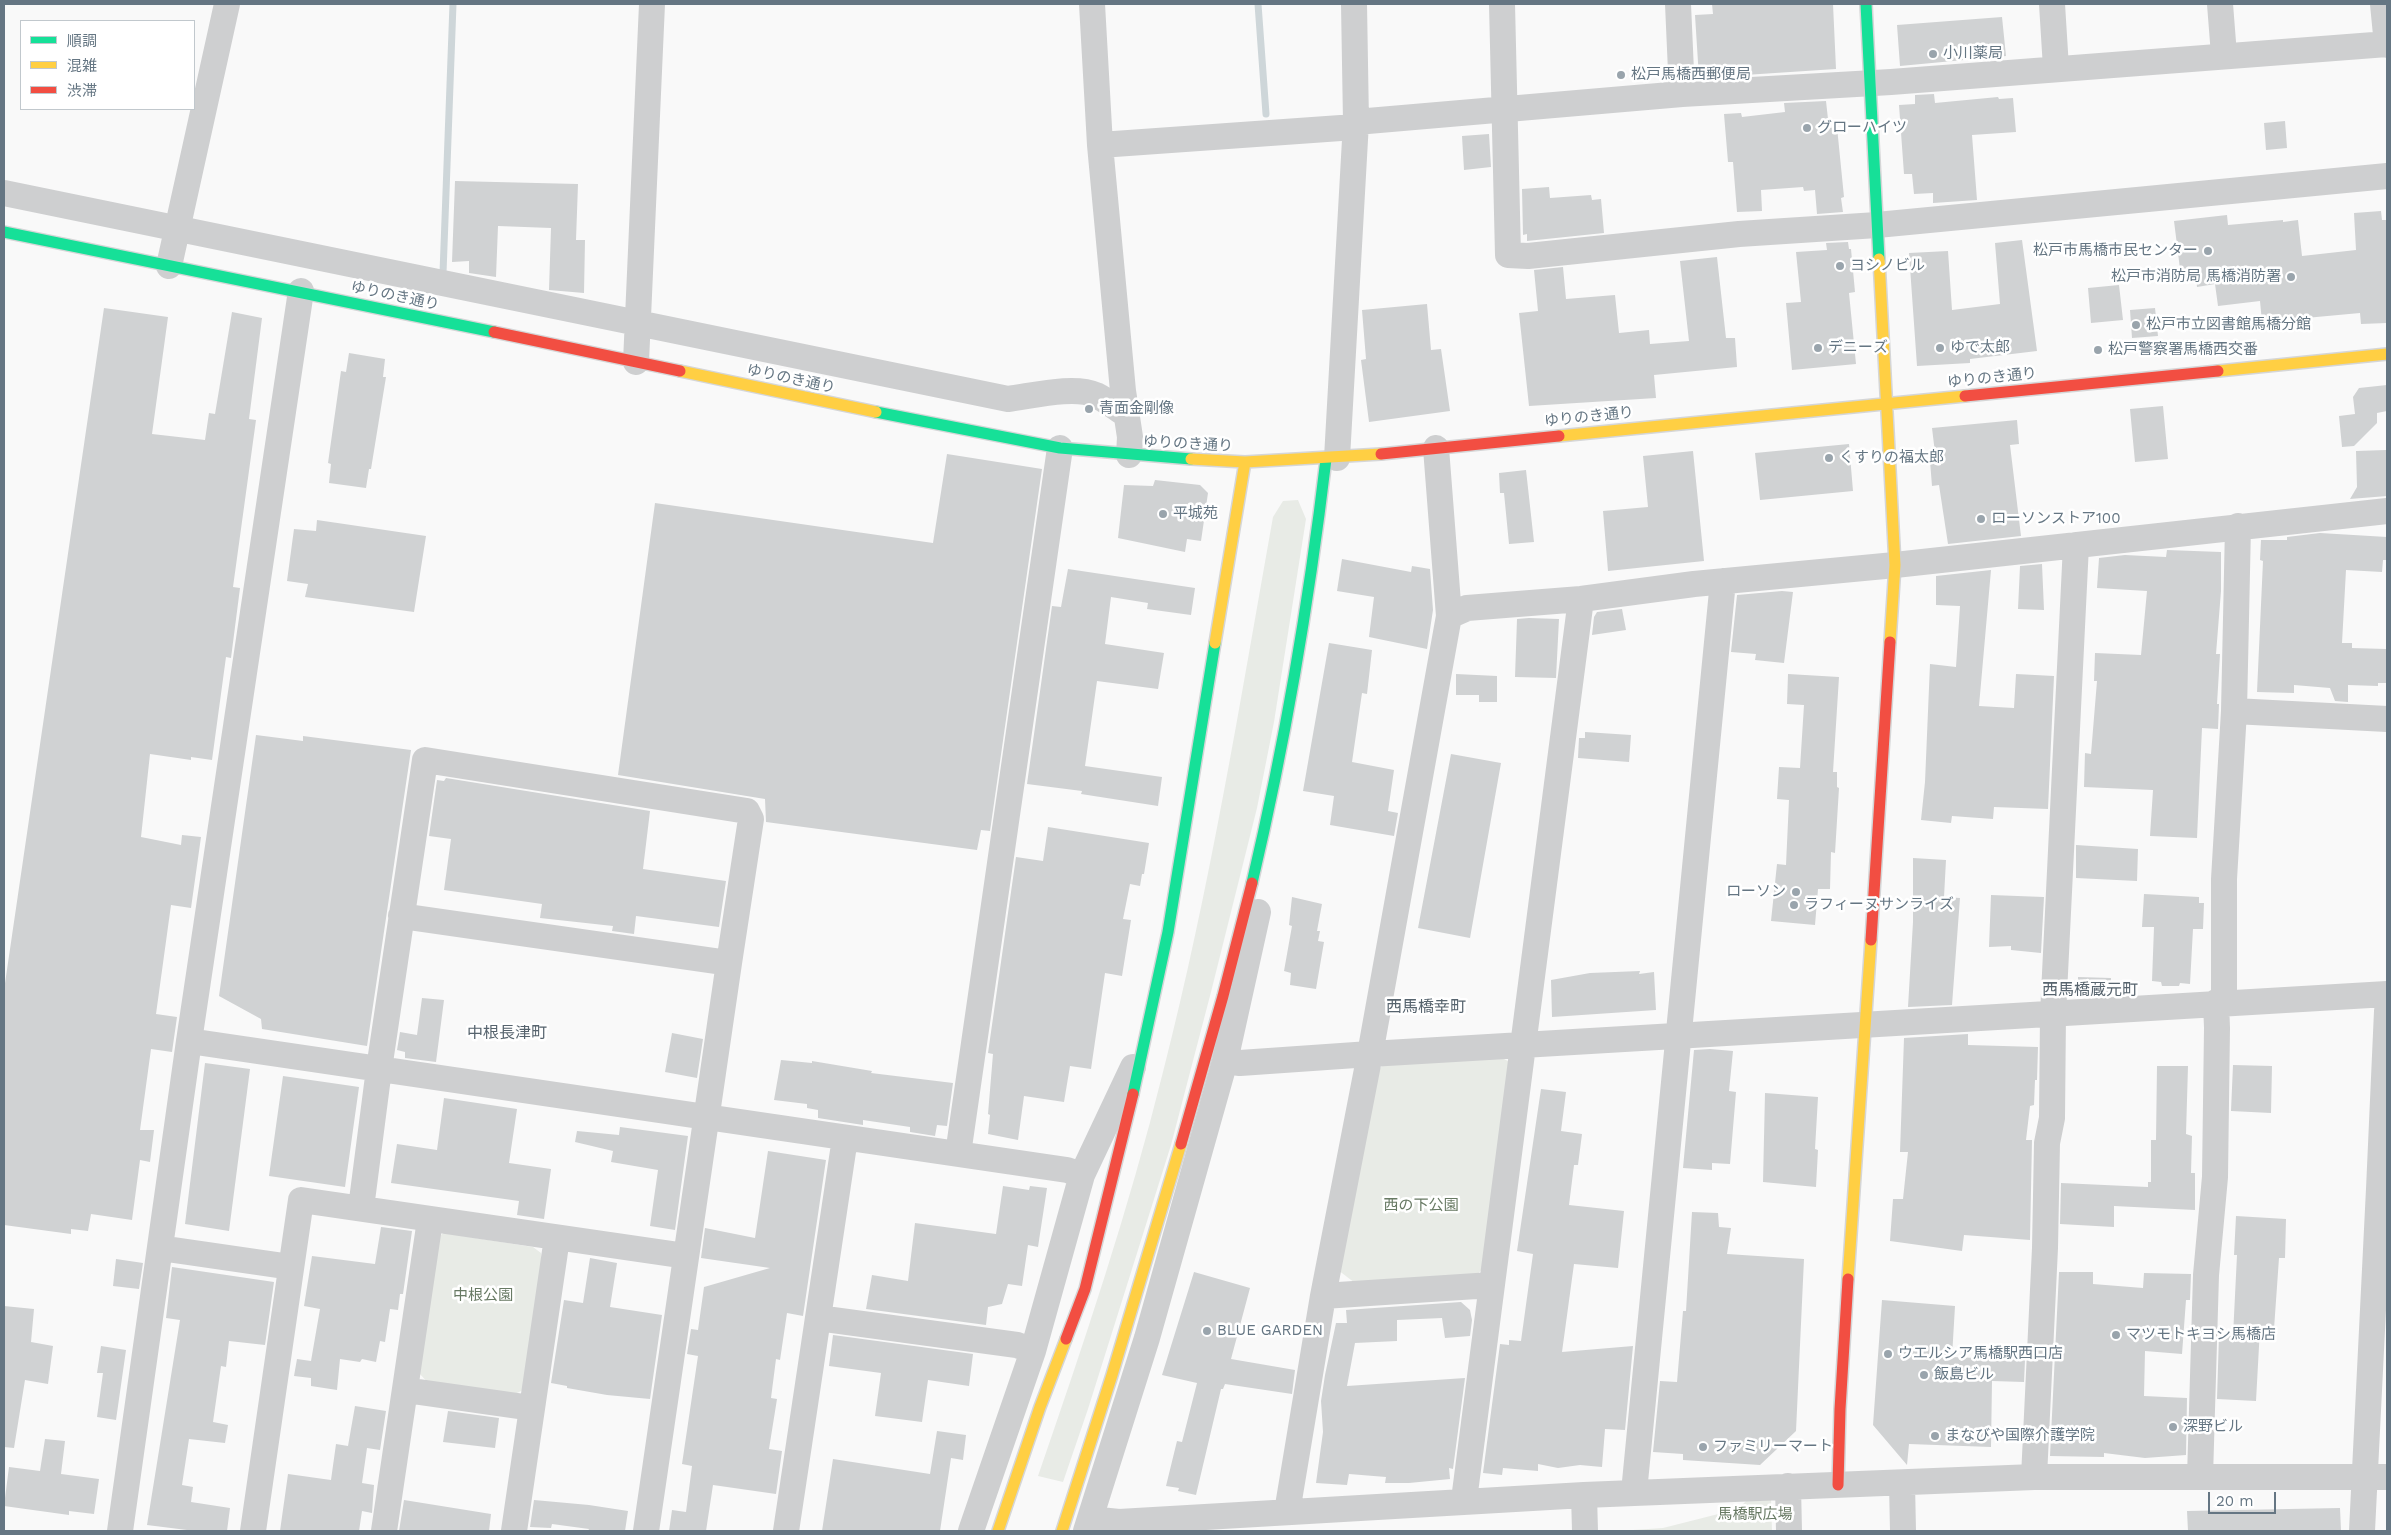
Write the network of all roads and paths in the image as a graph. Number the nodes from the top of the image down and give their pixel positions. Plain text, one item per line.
1 (227, 4) edge
2 (652, 4) edge
3 (1092, 4) edge
4 (1354, 4) edge
5 (1502, 4) edge
6 (1678, 4) edge
7 (1866, 4) edge
8 (2052, 4) edge
9 (2220, 4) edge
10 (2383, 4) edge
11 (2387, 44) edge
12 (2224, 55) junction
13 (2056, 68) junction
14 (1870, 83) junction
15 (1682, 94) junction
16 (1504, 110) junction
17 (1356, 125) junction
18 (1100, 145) junction
19 (2387, 176) edge
20 (4, 193) edge
21 (1877, 225) junction
22 (178, 229) junction
23 (4, 232) edge
24 (169, 266) junction
25 (300, 291) junction
26 (638, 324) junction
27 (2387, 354) edge
28 (636, 362) junction
29 (1886, 403) junction
30 (1125, 414) junction
31 (1060, 448) junction
32 (1436, 448) junction
33 (1129, 455) junction
34 (1332, 459) junction
35 (1245, 462) junction
36 (2387, 511) edge
37 (2238, 526) junction
38 (2076, 545) junction
39 (1895, 565) junction
40 (1723, 581) junction
41 (1581, 599) junction
42 (1449, 616) junction
43 (2234, 711) junction
44 (2387, 719) edge
45 (1276, 775) junction
46 (401, 916) junction
47 (729, 963) junction
48 (2387, 994) edge
49 (2220, 1002) junction
50 (2387, 1011) edge
51 (2053, 1014) junction
52 (1865, 1025) junction
53 (1679, 1036) junction
54 (1147, 1037) junction
55 (189, 1042) junction
56 (1523, 1045) junction
57 (1370, 1054) junction
58 (1225, 1060) junction
59 (379, 1069) junction
60 (706, 1117) junction
61 (845, 1138) junction
62 (958, 1154) junction
63 (1082, 1175) junction
64 (2383, 1189) edge
65 (360, 1208) junction
66 (430, 1220) junction
67 (557, 1238) junction
68 (160, 1248) junction
69 (686, 1256) junction
70 (291, 1267) junction
71 (1492, 1285) junction
72 (1323, 1296) junction
73 (818, 1318) junction
74 (1033, 1351) junction
75 (405, 1390) junction
76 (532, 1408) junction
77 (2034, 1477) junction
78 (2200, 1477) junction
79 (2376, 1477) edge
80 (1902, 1483) junction
81 (1838, 1485) junction
82 (1788, 1486) junction
83 (1634, 1492) junction
84 (1584, 1495) junction
85 (1464, 1500) junction
86 (1287, 1512) junction
87 (1081, 1523) edge
88 (120, 1531) edge
89 (253, 1531) edge
90 (384, 1531) edge
91 (514, 1531) edge
92 (646, 1531) edge
93 (786, 1531) edge
94 (970, 1531) edge
95 (998, 1531) edge
96 (1062, 1531) edge
97 (1586, 1531) edge
98 (1789, 1531) edge
99 (1903, 1531) edge
100 (2362, 1531) edge

1 - 22 street
2 - 26 street
3 - 18 street
4 - 17 street
5 - 16 street
6 - 15 street
7 - 14 street
8 - 13 street
9 - 12 street
10 - 11 street
11 - 12 street
12 - 13 street
13 - 14 street
14 - 15 street
14 - 21 street
15 - 16 street
16 - 17 street
16 - 21 street
17 - 18 street
17 - 34 street
18 - 30 street
19 - 21 street
20 - 22 street
21 - 29 street
22 - 24 street
22 - 26 street
23 - 24 street, ゆりのき通り
24 - 25 street, ゆりのき通り
25 - 28 street, ゆりのき通り
25 - 55 street
26 - 28 street
26 - 30 street
27 - 29 street, ゆりのき通り
28 - 31 street, ゆりのき通り
29 - 32 street, ゆりのき通り
29 - 39 street
30 - 33 street
31 - 33 street, ゆりのき通り
31 - 62 street
32 - 34 street, ゆりのき通り
32 - 42 street
33 - 35 street, ゆりのき通り
34 - 35 street, ゆりのき通り
34 - 45 street
35 - 54 street
36 - 37 street
37 - 38 street
37 - 43 street
38 - 39 street
38 - 51 street
39 - 40 street
39 - 52 street
40 - 41 street
40 - 53 street
41 - 42 street
41 - 56 street
42 - 57 street
43 - 44 street
43 - 49 street
45 - 58 street
45 - 87 street
46 - 47 street
46 - 47 street
46 - 59 street
47 - 60 street
48 - 49 street
49 - 51 street
49 - 78 street
50 - 64 street
51 - 52 street
51 - 77 street
52 - 53 street
52 - 81 street
53 - 56 street
53 - 83 street
54 - 63 street
54 - 95 street
55 - 59 street
55 - 68 street
56 - 57 street
56 - 71 street
57 - 58 street
57 - 72 street
58 - 87 street
59 - 60 street
59 - 65 street
60 - 61 street
60 - 69 street
61 - 62 street
61 - 73 street
62 - 63 street
63 - 74 street
64 - 79 street
65 - 66 street
65 - 70 street
66 - 67 street
66 - 75 street
67 - 69 street
67 - 76 street
68 - 70 street
68 - 88 street
69 - 92 street
70 - 89 street
71 - 72 street
71 - 85 street
72 - 86 street
73 - 74 street
73 - 93 street
74 - 94 street
75 - 76 street
75 - 90 street
76 - 91 street
77 - 78 street
77 - 80 street
78 - 79 street
79 - 100 street
80 - 81 street
80 - 99 street
81 - 82 street
82 - 83 street
82 - 98 street
83 - 84 street
84 - 85 street
84 - 97 street
85 - 86 street
86 - 87 street
87 - 96 street

